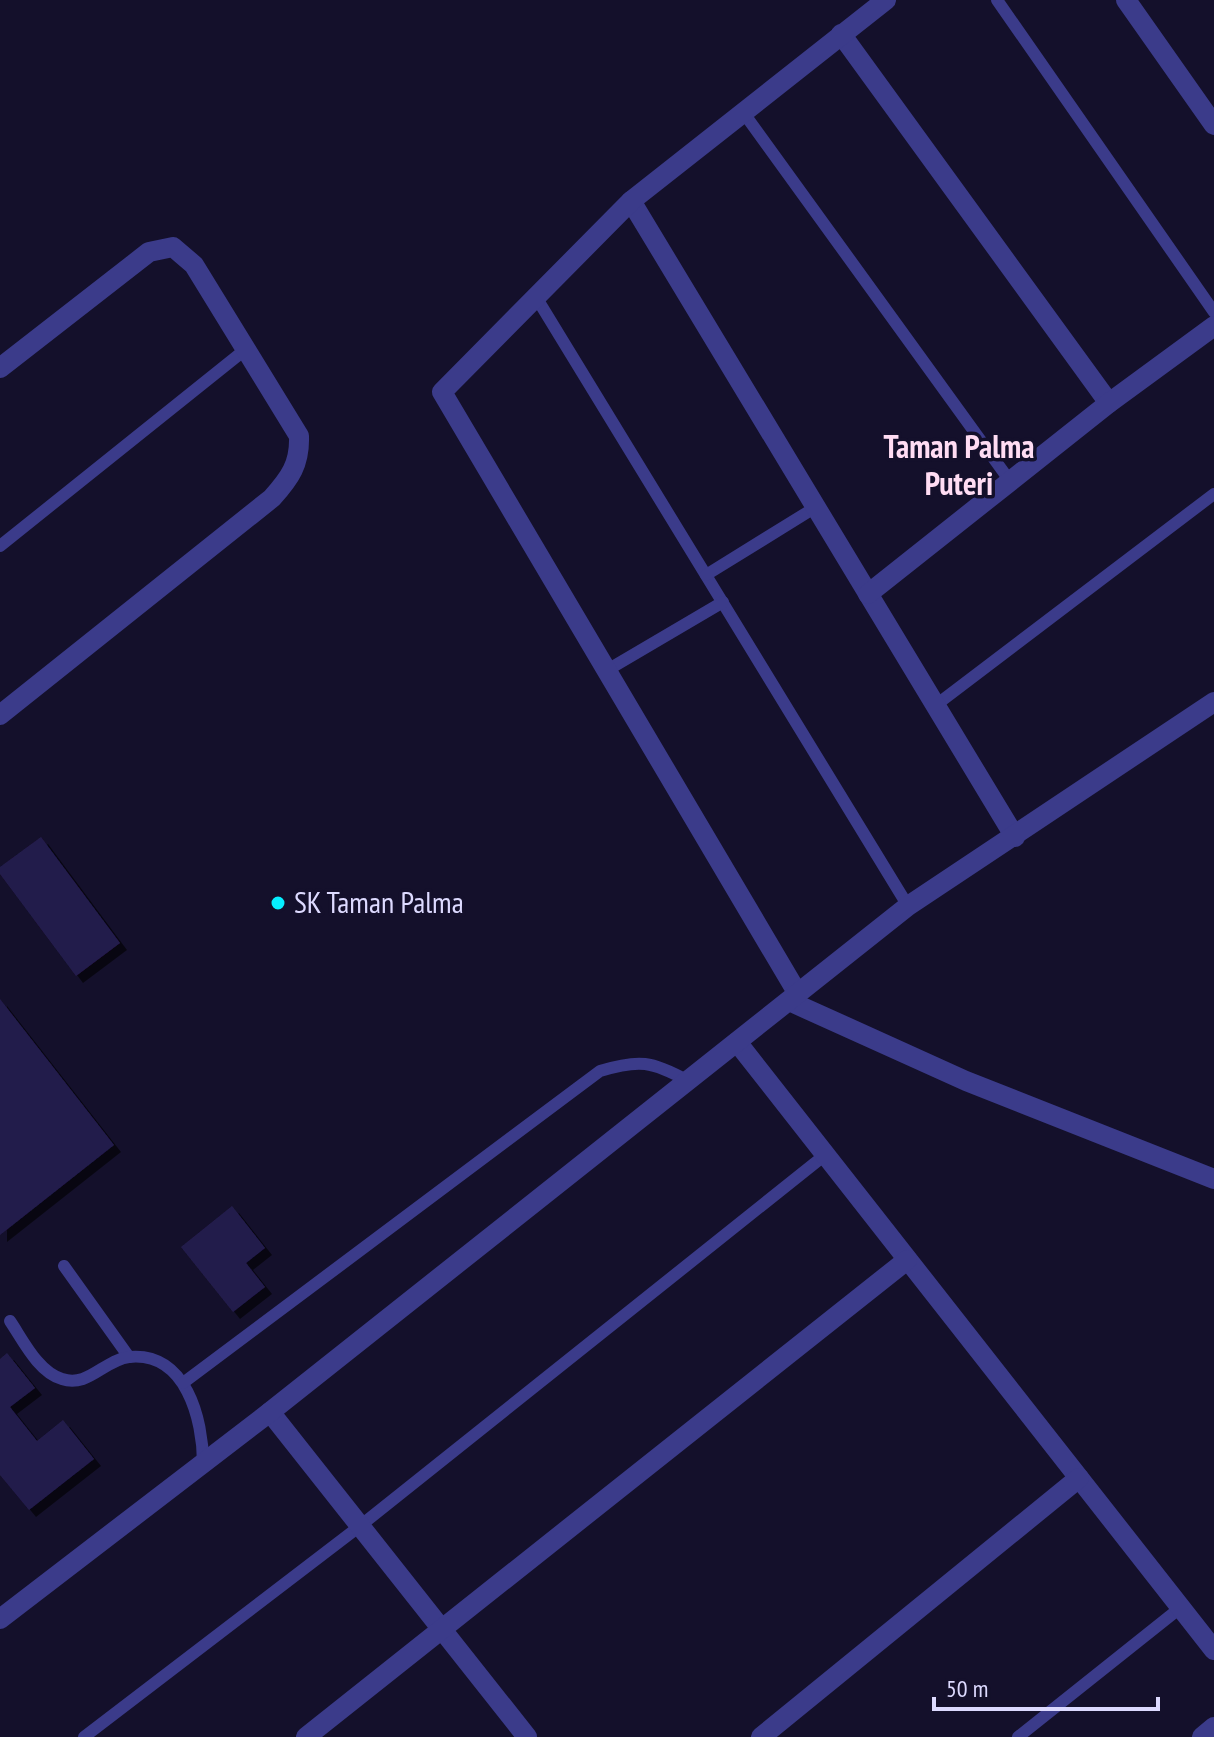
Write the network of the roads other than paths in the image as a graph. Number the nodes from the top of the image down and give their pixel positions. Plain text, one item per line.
1 (886, 0) edge
2 (997, 0) edge
3 (1126, 0) edge
4 (841, 34) junction
5 (743, 112) junction
6 (1214, 125) edge
7 (631, 201) junction
8 (536, 297) junction
9 (1214, 312) edge
10 (1214, 326) edge
11 (246, 349) junction
12 (0, 368) edge
13 (1109, 403) junction
14 (1010, 481) junction
15 (1214, 494) edge
16 (816, 507) junction
17 (0, 546) edge
18 (706, 575) junction
19 (868, 594) junction
20 (723, 602) junction
21 (604, 672) junction
22 (1214, 702) edge
23 (936, 705) junction
24 (0, 715) edge
25 (1015, 837) junction
26 (908, 906) junction
27 (793, 997) junction
28 (737, 1042) junction
29 (688, 1081) junction
30 (825, 1155) junction
31 (1214, 1179) edge
32 (907, 1260) junction
33 (64, 1266) dead end
34 (10, 1321) dead end
35 (129, 1357) junction
36 (183, 1383) junction
37 (270, 1412) junction
38 (203, 1463) junction
39 (1079, 1478) junction
40 (360, 1526) junction
41 (1180, 1608) junction
42 (0, 1619) edge
43 (442, 1629) junction
44 (1214, 1650) edge
45 (1214, 1727) edge
46 (316, 1734) edge
47 (84, 1737) edge
48 (527, 1737) edge
49 (761, 1737) edge
50 (1018, 1737) edge
51 (1202, 1737) edge

1 - 4 street
2 - 9 lane
3 - 6 street
4 - 5 street
4 - 13 street
5 - 7 street
5 - 14 lane
7 - 8 street
7 - 16 street
8 - 18 lane
8 - 21 street
10 - 13 street
11 - 12 street
11 - 17 lane
11 - 24 street
13 - 14 street
14 - 19 street
15 - 23 lane
16 - 18 lane
16 - 19 street
18 - 20 lane
19 - 23 street
20 - 21 lane
20 - 26 lane
21 - 27 street
22 - 25 street
23 - 25 street
25 - 26 street
26 - 27 street
27 - 28 street
27 - 31 street
28 - 29 street
28 - 30 street
29 - 36 lane
29 - 37 street
30 - 32 street
30 - 40 lane
32 - 39 street
32 - 43 street
33 - 35 lane
34 - 35 lane
35 - 36 lane
36 - 38 lane
37 - 38 street
37 - 40 street
38 - 42 street
39 - 41 street
39 - 49 street
40 - 43 street
40 - 47 lane
41 - 44 street
41 - 50 lane
43 - 46 street
43 - 48 street
45 - 51 street

